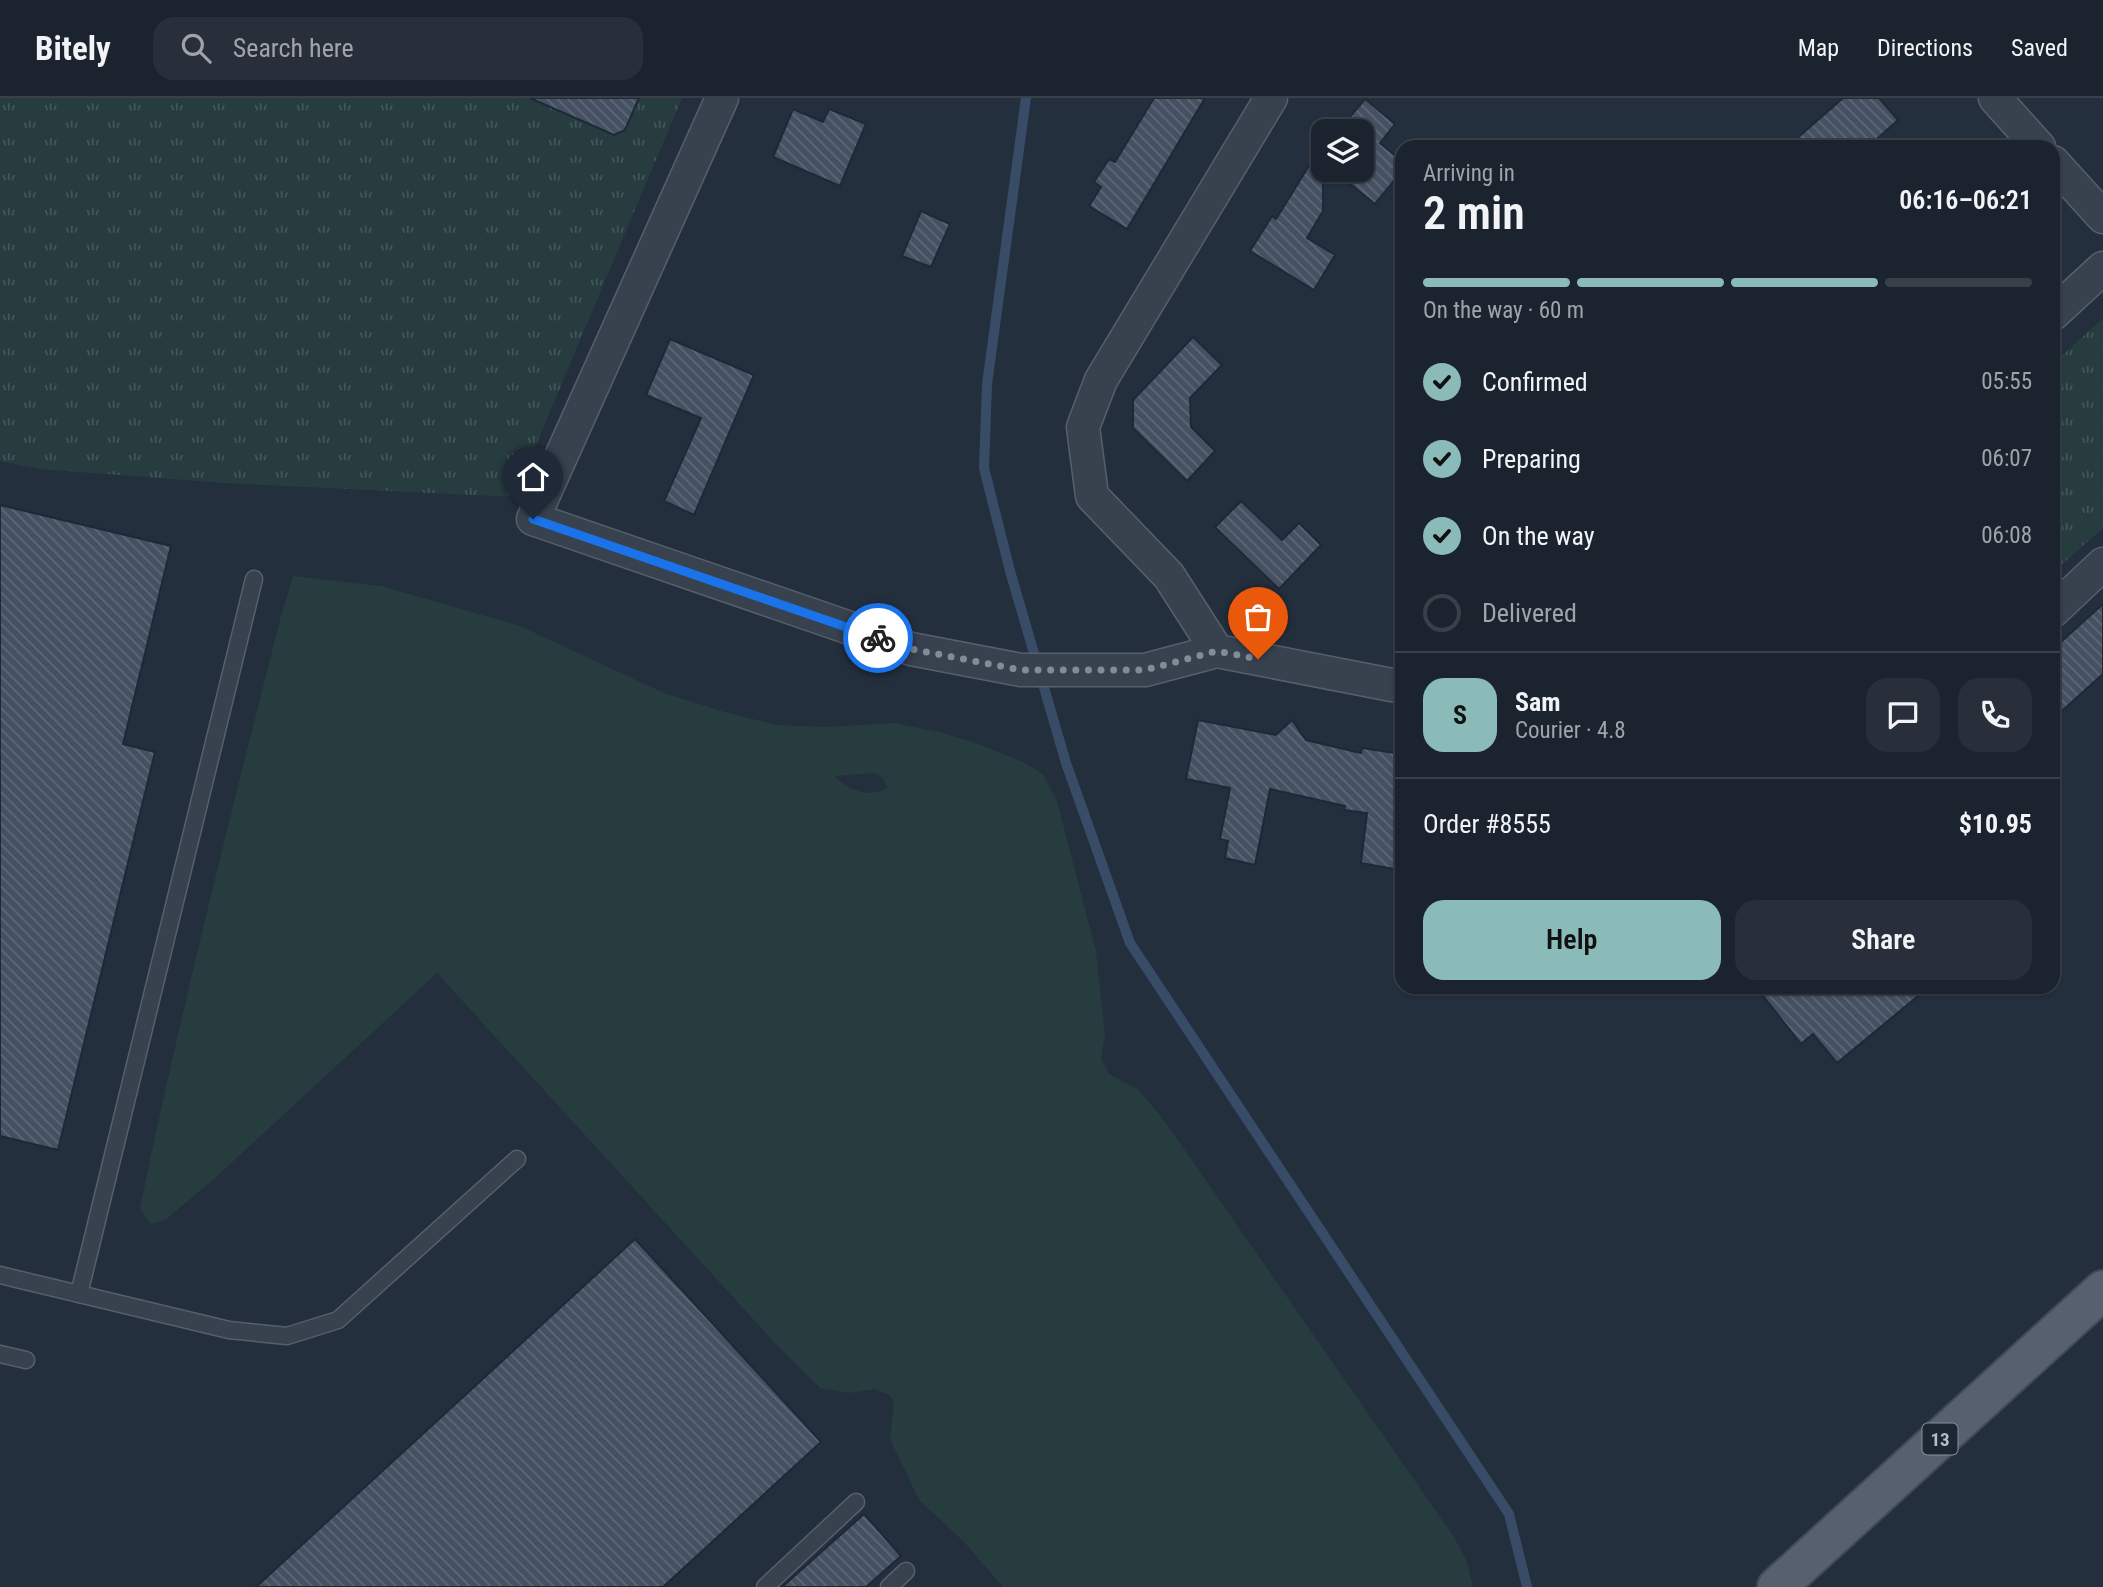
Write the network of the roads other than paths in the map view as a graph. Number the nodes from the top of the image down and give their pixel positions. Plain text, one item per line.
1 (722, 98) edge
2 (1271, 98) edge
3 (1995, 98) edge
4 (2033, 140) edge
5 (2060, 170) edge
6 (2103, 217) edge
7 (2103, 268) edge
8 (2060, 308) edge
9 (2103, 564) edge
10 (254, 579) dead end
11 (2060, 604) edge
12 (1217, 651) junction
13 (1395, 686) edge
14 (517, 1159) dead end
15 (0, 1275) edge
16 (2103, 1290) edge
17 (79, 1294) junction
18 (0, 1354) edge
19 (26, 1360) dead end
20 (856, 1502) dead end
21 (906, 1571) dead end
22 (765, 1587) edge
23 (889, 1587) edge
24 (1777, 1587) edge

1 - 12 street
2 - 12 street
3 - 4 street
5 - 6 street
7 - 8 street
9 - 11 street
10 - 17 lane
12 - 13 street
14 - 17 lane
15 - 17 lane
16 - 24 main road, 13
18 - 19 lane
20 - 22 lane
21 - 23 lane

